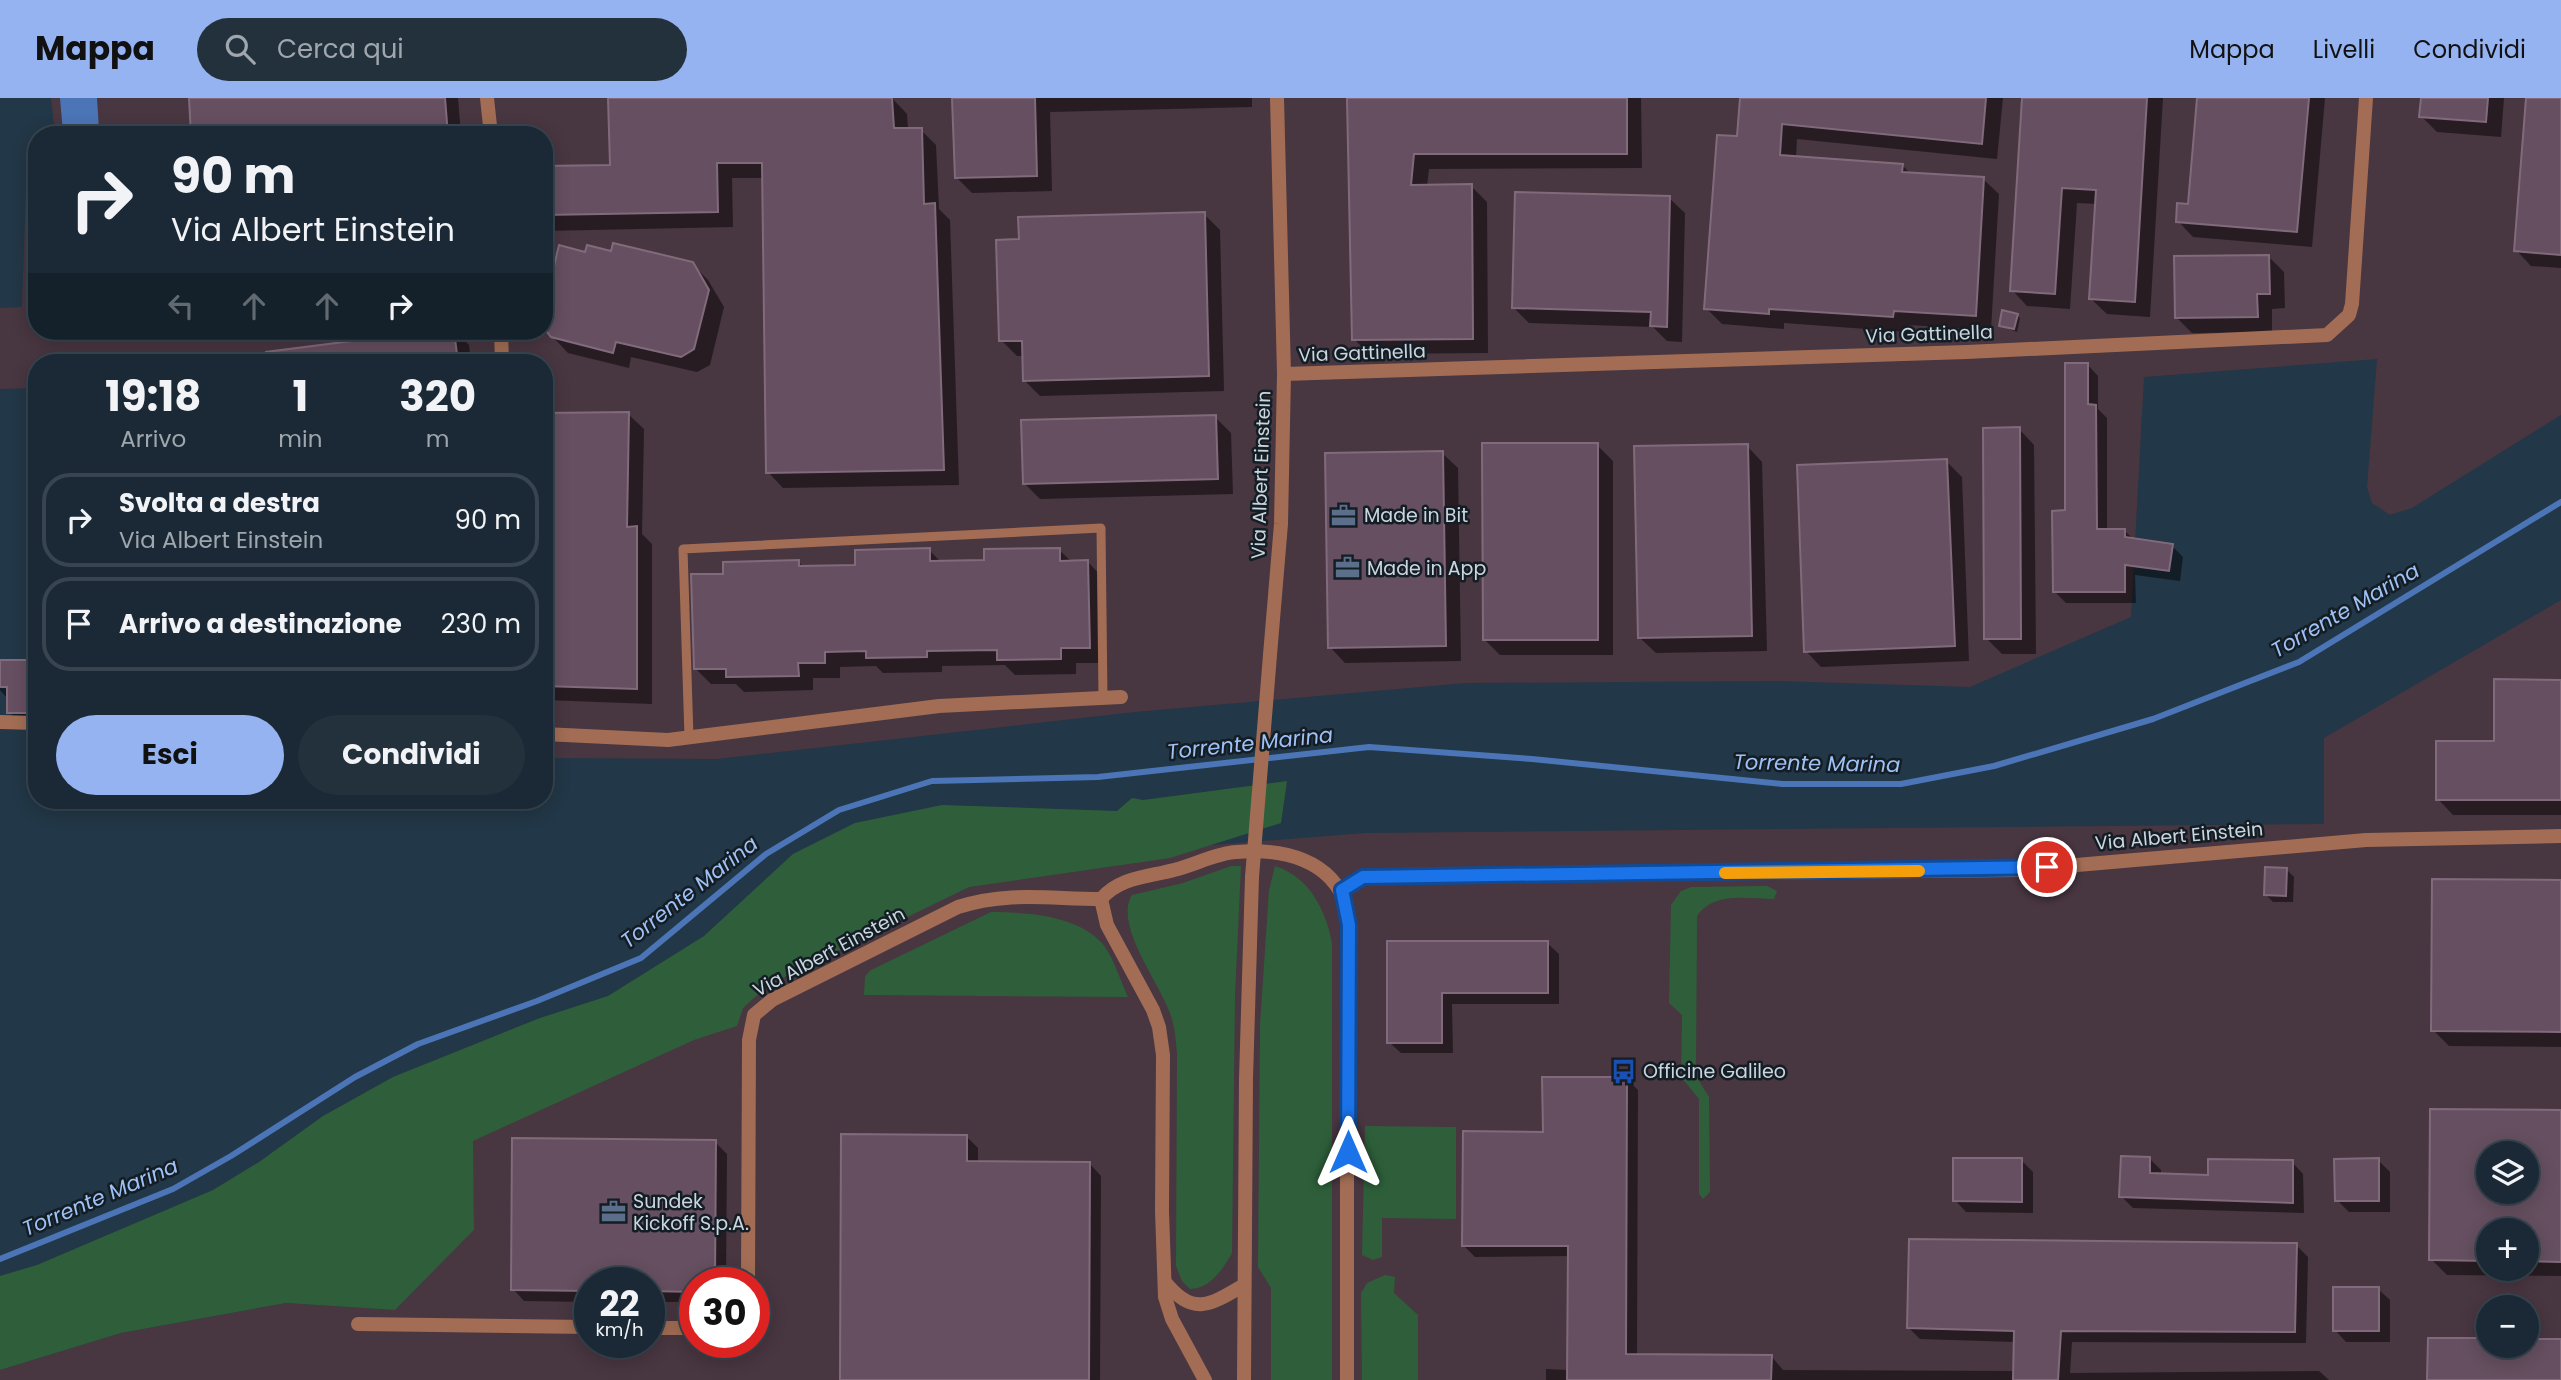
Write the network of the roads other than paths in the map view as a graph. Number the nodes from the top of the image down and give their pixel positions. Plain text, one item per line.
1 (487, 98) edge
2 (1277, 98) edge
3 (2366, 98) edge
4 (490, 126) edge
5 (1284, 374) junction
6 (1121, 697) dead end
7 (1103, 698) junction
8 (0, 722) edge
9 (28, 723) edge
10 (553, 734) edge
11 (688, 737) junction
12 (2561, 836) edge
13 (1342, 890) junction
14 (1101, 899) junction
15 (748, 1267) edge
16 (1164, 1281) junction
17 (1244, 1285) junction
18 (358, 1325) dead end
19 (574, 1327) edge
20 (1205, 1380) edge
21 (1244, 1380) edge
22 (1347, 1380) edge

1 - 4 street
2 - 5 street, Via Albert Einstein
3 - 5 street, Via Gattinella
5 - 17 street, Via Albert Einstein, bridge
6 - 7 street
7 - 11 street
7 - 11 lane
8 - 9 street
10 - 11 street
12 - 13 street, Via Albert Einstein
13 - 14 street
13 - 22 street
14 - 15 street, Via Albert Einstein
14 - 16 street
16 - 17 street
16 - 20 street
17 - 21 street, Via Albert Einstein
18 - 19 street

